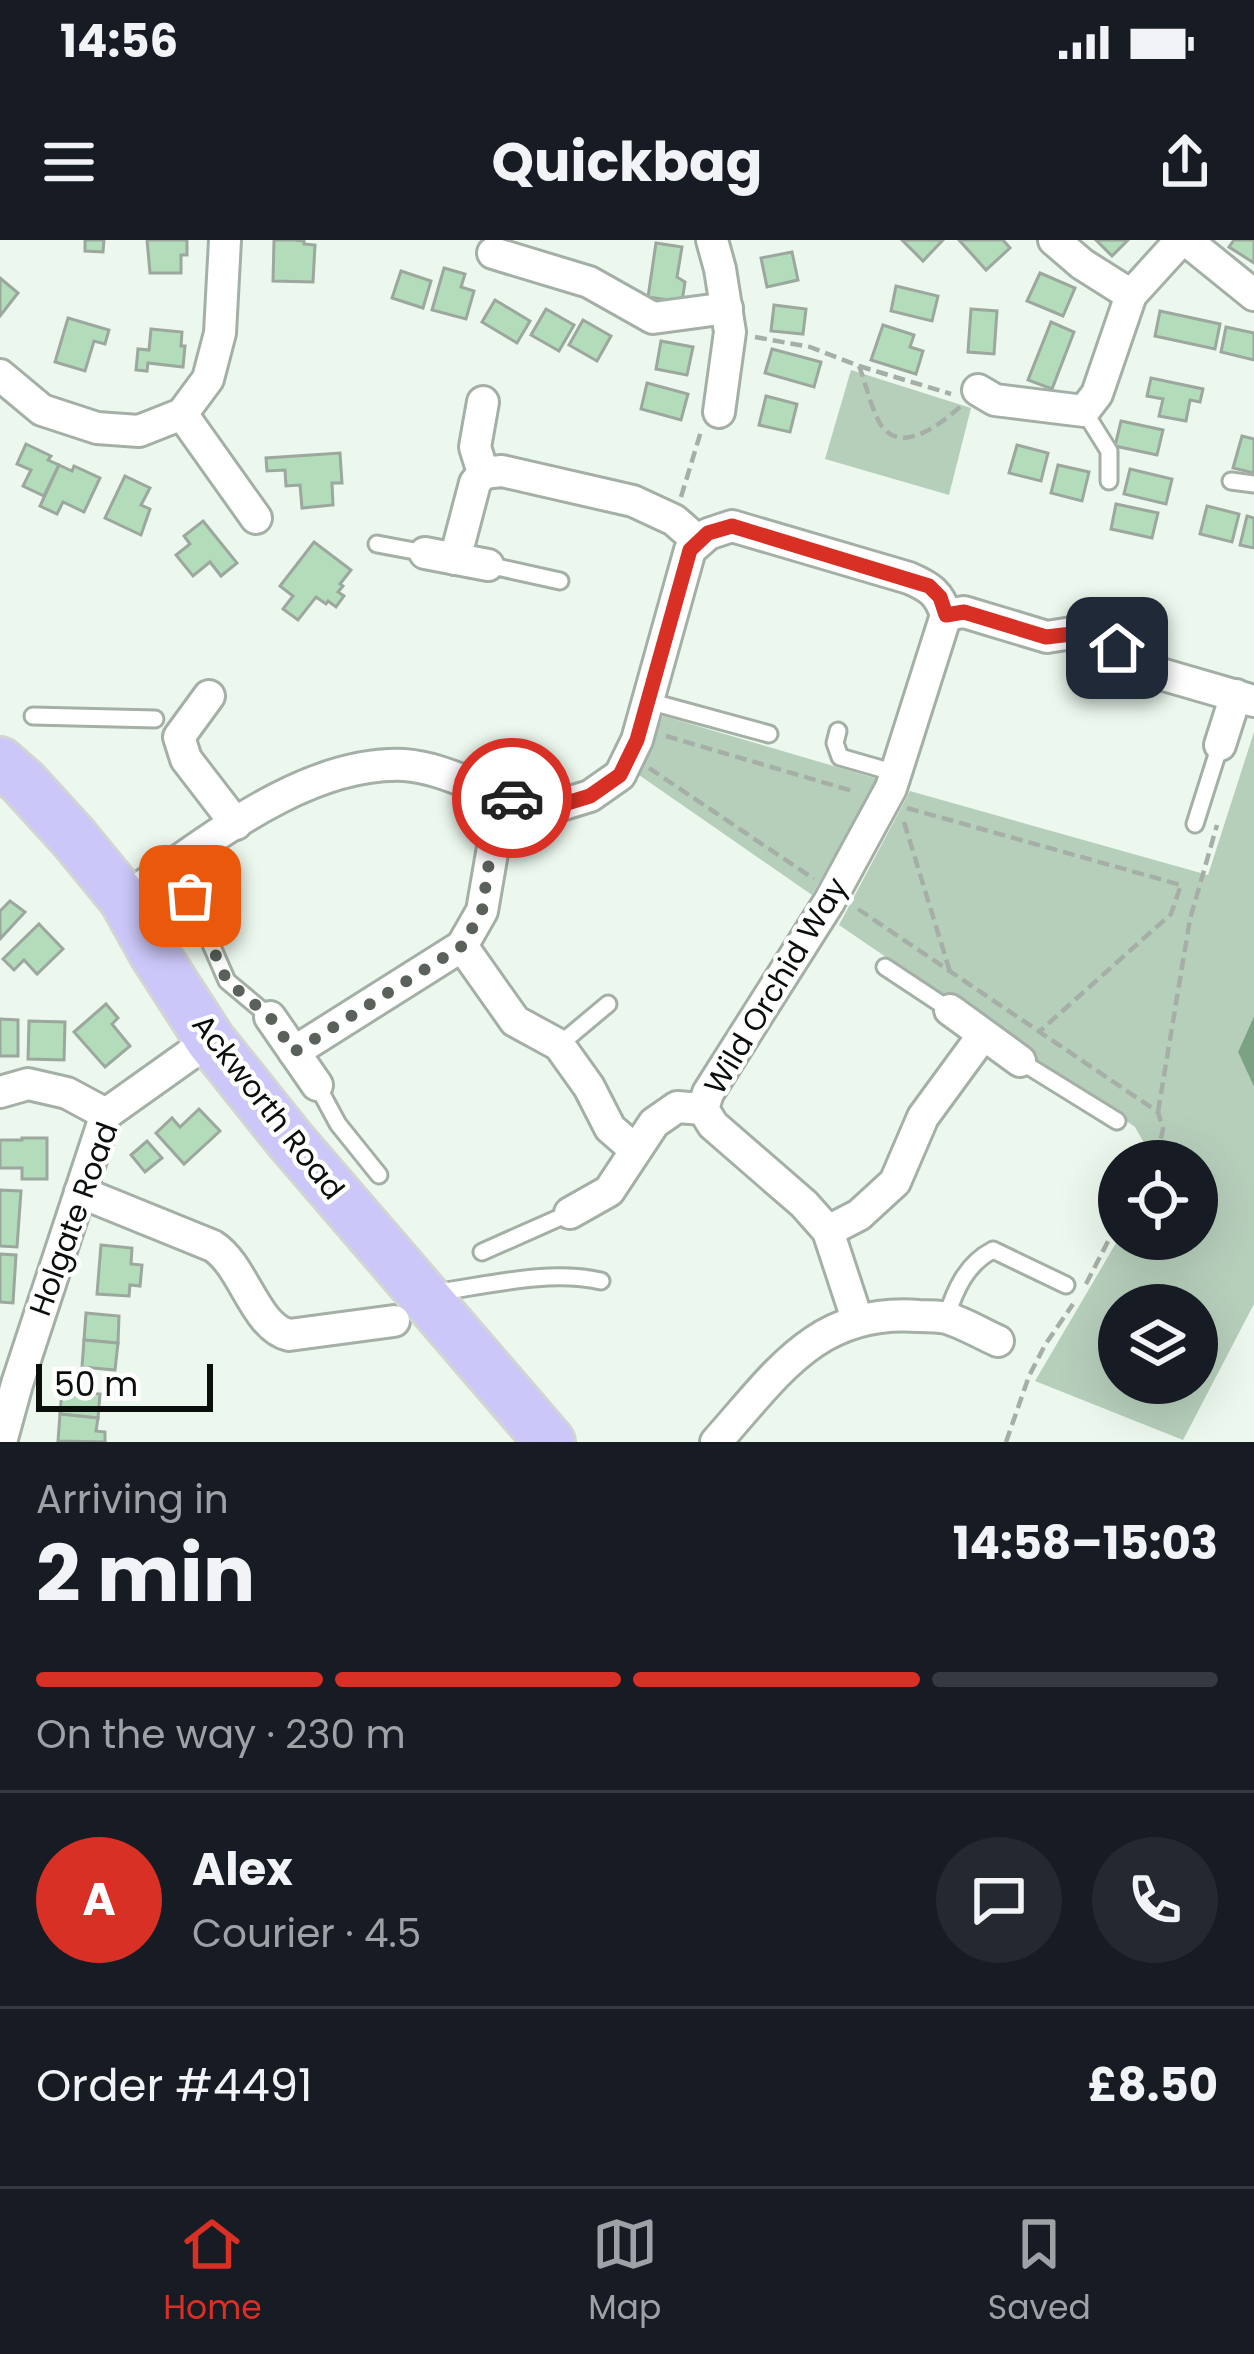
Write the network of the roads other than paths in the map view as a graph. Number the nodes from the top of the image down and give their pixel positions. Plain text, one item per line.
1 (225, 240) edge
2 (712, 240) edge
3 (1054, 240) edge
4 (1183, 240) edge
5 (491, 246) edge
6 (1131, 295) junction
7 (1254, 296) edge
8 (728, 320) junction
9 (0, 375) edge
10 (978, 390) dead end
11 (483, 402) dead end
12 (1084, 411) junction
13 (718, 412) road end
14 (182, 414) junction
15 (483, 473) junction
16 (1109, 481) dead end
17 (1231, 481) dead end
18 (1254, 484) edge
19 (256, 518) dead end
20 (686, 530) junction
21 (376, 544) dead end
22 (440, 556) junction
23 (488, 566) joint
24 (560, 580) dead end
25 (946, 615) junction
26 (209, 696) dead end
27 (1245, 698) edge
28 (33, 716) dead end
29 (167, 728) junction
30 (639, 728) junction
31 (838, 731) dead end
32 (770, 734) dead end
33 (1220, 745) joint
34 (0, 762) edge
35 (890, 787) junction
36 (502, 795) junction
37 (236, 824) junction
38 (1195, 824) dead end
39 (190, 896) dead end
40 (124, 899) junction
41 (462, 946) junction
42 (884, 967) dead end
43 (608, 1004) dead end
44 (950, 1010) joint
45 (270, 1017) joint
46 (983, 1035) junction
47 (210, 1040) junction
48 (559, 1045) junction
49 (294, 1052) junction
50 (1020, 1060) joint
51 (317, 1085) joint
52 (0, 1092) edge
53 (704, 1109) junction
54 (106, 1114) junction
55 (1117, 1121) dead end
56 (634, 1149) junction
57 (379, 1175) dead end
58 (80, 1192) junction
59 (570, 1213) joint
60 (828, 1231) junction
61 (482, 1252) dead end
62 (601, 1281) dead end
63 (1071, 1292) road end
64 (408, 1308) junction
65 (946, 1318) junction
66 (857, 1319) junction
67 (998, 1341) dead end
68 (9, 1382) edge
69 (1, 1442) edge
70 (550, 1442) edge
71 (716, 1442) edge

1 - 14 street
2 - 8 street
3 - 6 street
4 - 6 street
4 - 7 street
5 - 8 street
6 - 12 street
8 - 13 street
9 - 14 street
10 - 12 street
11 - 15 street
12 - 16 lane
14 - 19 street
15 - 20 street
15 - 22 street
17 - 18 lane
20 - 25 street
20 - 30 street
21 - 22 lane
22 - 23 street
23 - 24 lane
25 - 27 street
25 - 35 street, Wild Orchid Way
26 - 29 street
27 - 33 street
28 - 29 lane
29 - 37 street
30 - 32 lane
30 - 36 street
31 - 35 lane
33 - 38 lane
34 - 40 highway, Ackworth Road
35 - 53 street, Wild Orchid Way
36 - 37 street
36 - 41 street
37 - 40 street
39 - 45 lane
40 - 47 highway, Ackworth Road
41 - 48 street
41 - 49 street
42 - 44 lane
43 - 48 lane
44 - 46 street
45 - 49 street
46 - 50 street
46 - 60 street
47 - 54 street, Holgate Road
47 - 64 highway, Ackworth Road
48 - 56 street
49 - 51 street
50 - 55 lane
51 - 57 lane
52 - 54 street
53 - 56 street
53 - 60 street, Wild Orchid Way
54 - 58 street, Holgate Road
56 - 59 street
58 - 64 street
58 - 68 street, Holgate Road
59 - 61 lane
60 - 66 street, Wild Orchid Way
62 - 64 lane
63 - 65 lane
64 - 70 highway, Ackworth Road
65 - 66 street
65 - 67 street
66 - 71 street
68 - 69 street, Holgate Road

